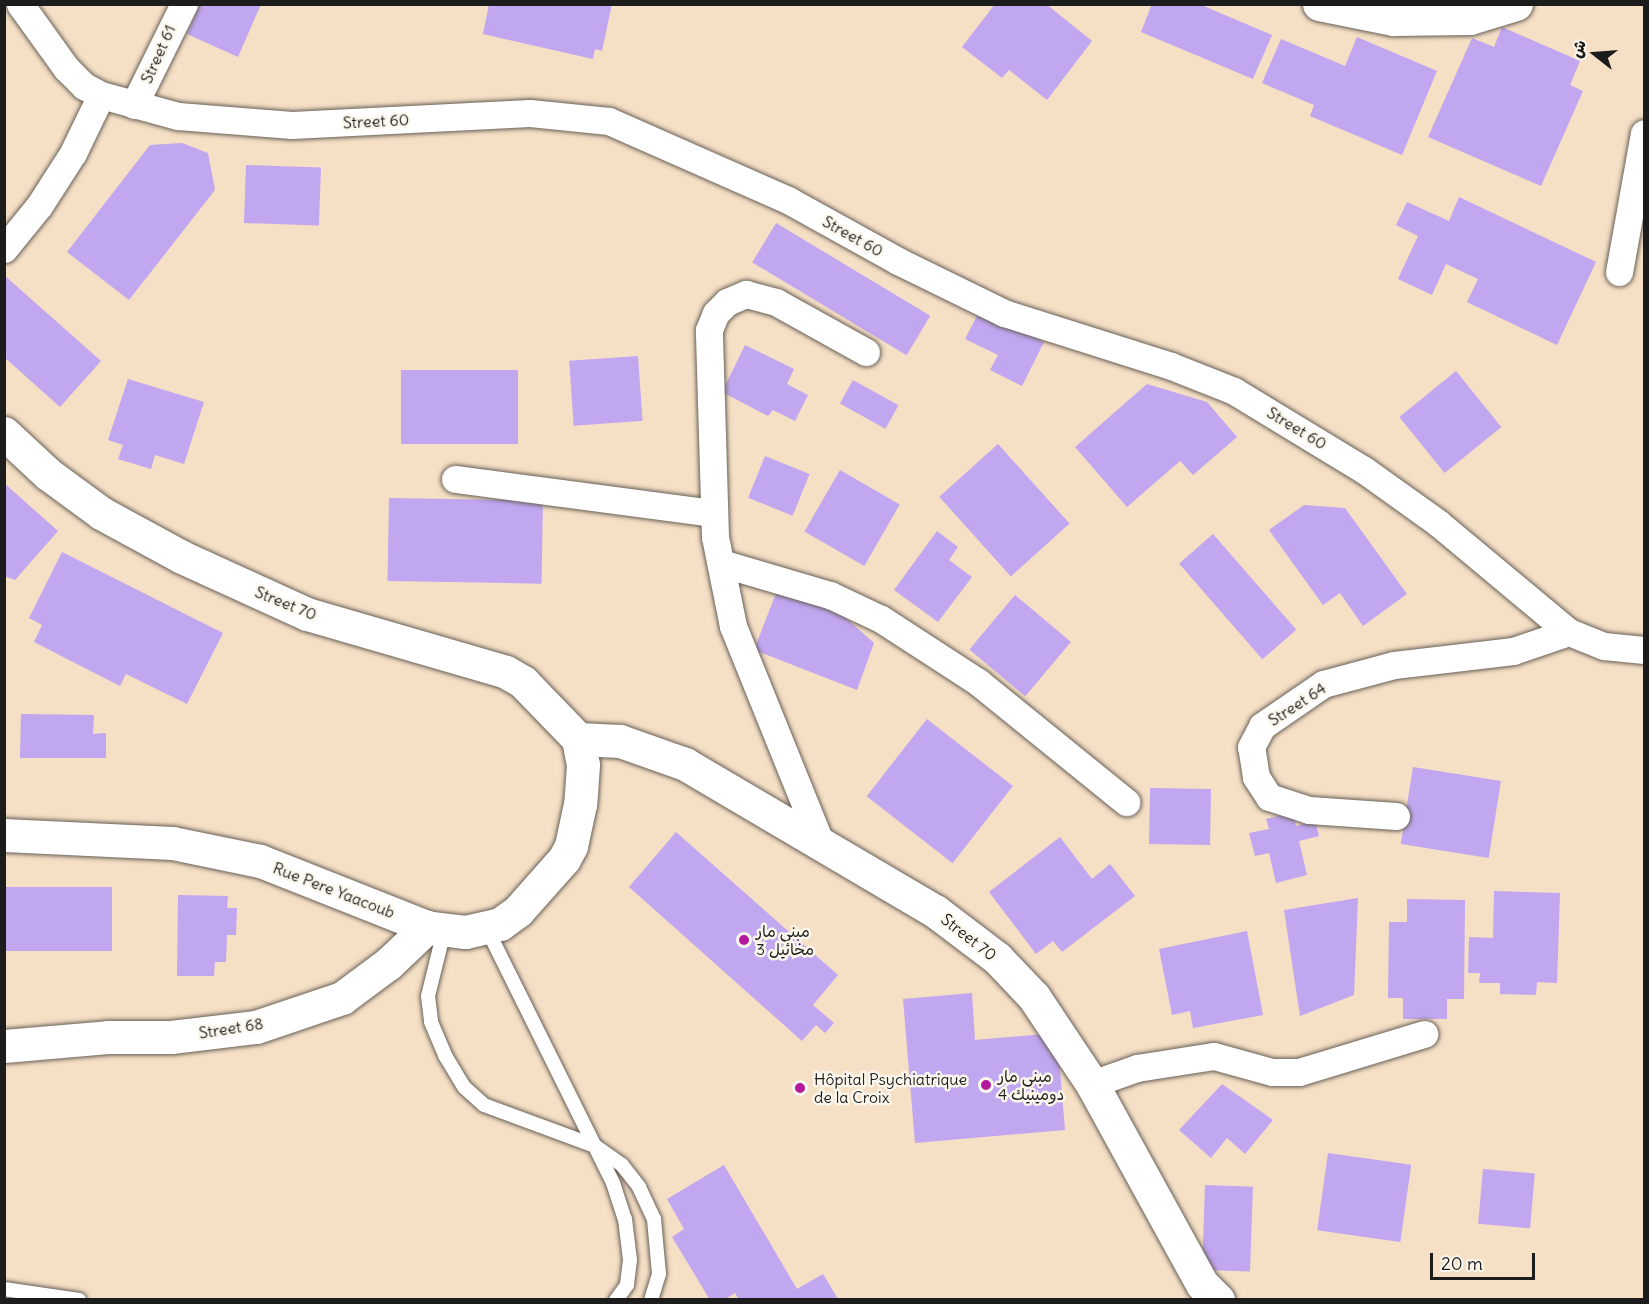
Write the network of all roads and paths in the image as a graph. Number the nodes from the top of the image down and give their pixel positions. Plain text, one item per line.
1 (20, 4) edge
2 (184, 4) edge
3 (1319, 4) edge
4 (1516, 4) edge
5 (101, 95) junction
6 (134, 105) junction
7 (1644, 133) edge
8 (4, 249) edge
9 (1619, 272) dead end
10 (866, 352) dead end
11 (4, 433) edge
12 (455, 479) dead end
13 (714, 513) junction
14 (721, 562) junction
15 (1569, 632) junction
16 (1644, 650) edge
17 (578, 739) junction
18 (1126, 802) dead end
19 (1396, 816) dead end
20 (4, 835) edge
21 (819, 840) junction
22 (436, 929) junction
23 (487, 929) junction
24 (1424, 1034) dead end
25 (4, 1046) edge
26 (1092, 1084) junction
27 (595, 1146) junction
28 (4, 1289) edge
29 (79, 1299) edge
30 (616, 1299) edge
31 (651, 1299) edge
32 (1218, 1299) edge

1 - 5 street, Street 60
2 - 6 street, Street 61
3 - 4 street
5 - 6 street, Street 60
5 - 8 street
6 - 15 street, Street 60
7 - 9 street
10 - 13 street
11 - 17 street, Street 70
12 - 13 street
13 - 14 street
14 - 18 street
14 - 21 street
15 - 16 street, Street 60
15 - 19 street, Street 64
17 - 21 street, Street 70
17 - 23 street, Rue Pere Yaacoub
20 - 22 street, Rue Pere Yaacoub
21 - 26 street, Street 70
22 - 23 street, Rue Pere Yaacoub
22 - 25 street, Street 68
22 - 27 lane
23 - 27 lane
24 - 26 street
26 - 32 street, Street 70
27 - 30 lane
27 - 31 lane
28 - 29 lane

